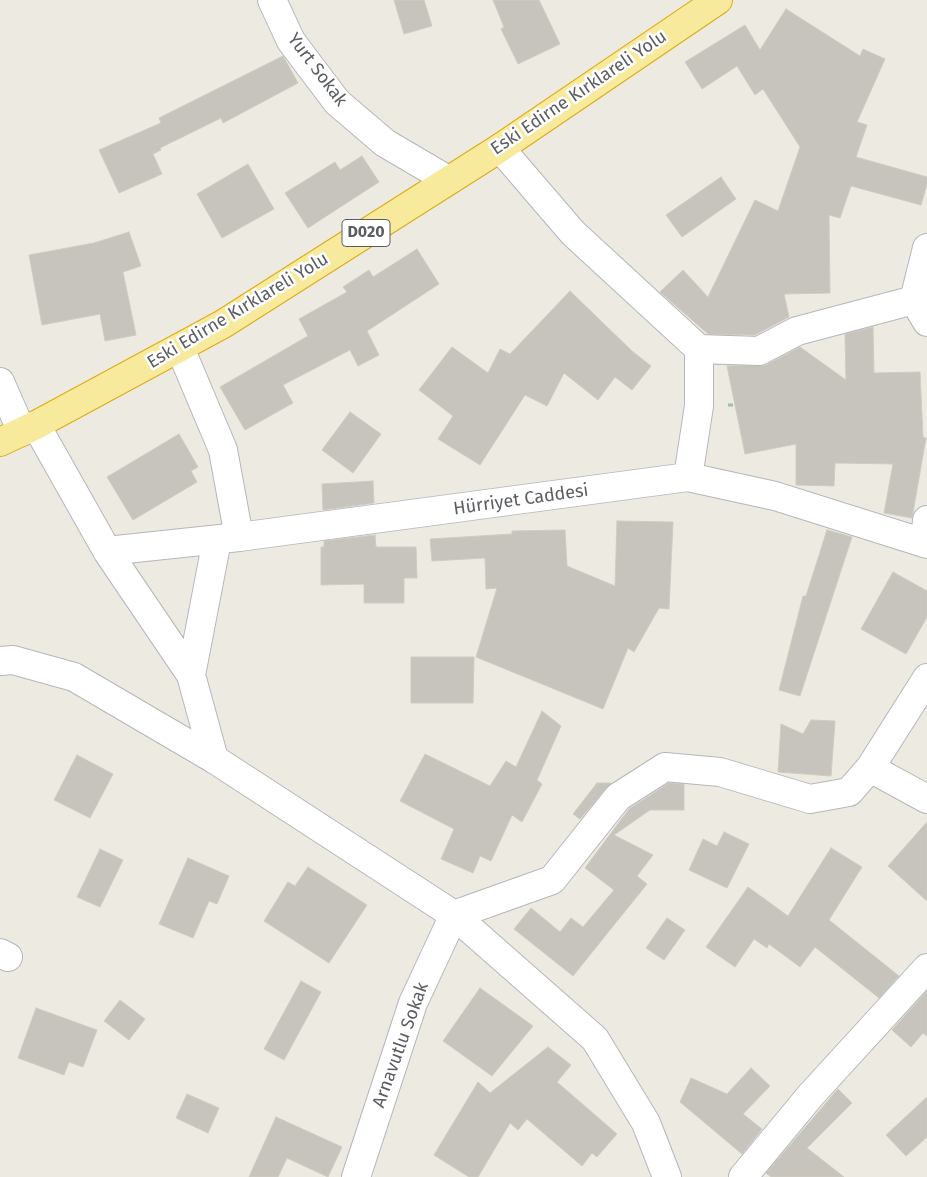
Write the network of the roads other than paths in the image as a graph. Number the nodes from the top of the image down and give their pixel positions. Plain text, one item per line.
1 (272, 0) edge
2 (718, 0) edge
3 (500, 148) junction
4 (448, 180) junction
5 (927, 248) edge
6 (920, 311) edge
7 (180, 348) junction
8 (699, 349) junction
9 (0, 382) edge
10 (19, 433) edge
11 (688, 477) junction
12 (926, 535) edge
13 (228, 539) junction
14 (107, 551) junction
15 (0, 661) edge
16 (191, 675) junction
17 (927, 678) edge
18 (214, 759) junction
19 (870, 768) junction
20 (927, 799) edge
21 (454, 915) junction
22 (927, 968) edge
23 (356, 1177) edge
24 (667, 1177) edge
25 (743, 1177) edge

1 - 4 street, Yurt Sokak
2 - 3 highway, Eski Edirne Kırklareli Yolu / D020
3 - 4 highway, Eski Edirne Kırklareli Yolu / D020
3 - 8 street
4 - 7 highway, Eski Edirne Kırklareli Yolu / D020
5 - 6 street
6 - 8 street
7 - 10 highway, Eski Edirne Kırklareli Yolu / D020
7 - 13 street
8 - 11 street
9 - 10 street
10 - 14 street
11 - 12 street, Hürriyet Caddesi
11 - 13 street, Hürriyet Caddesi
13 - 14 street, Hürriyet Caddesi
13 - 16 street
14 - 16 street
15 - 18 street
16 - 18 street
17 - 19 street
18 - 21 street
19 - 20 street
19 - 21 street
21 - 23 street, Arnavutlu Sokak
21 - 24 street
22 - 25 street

